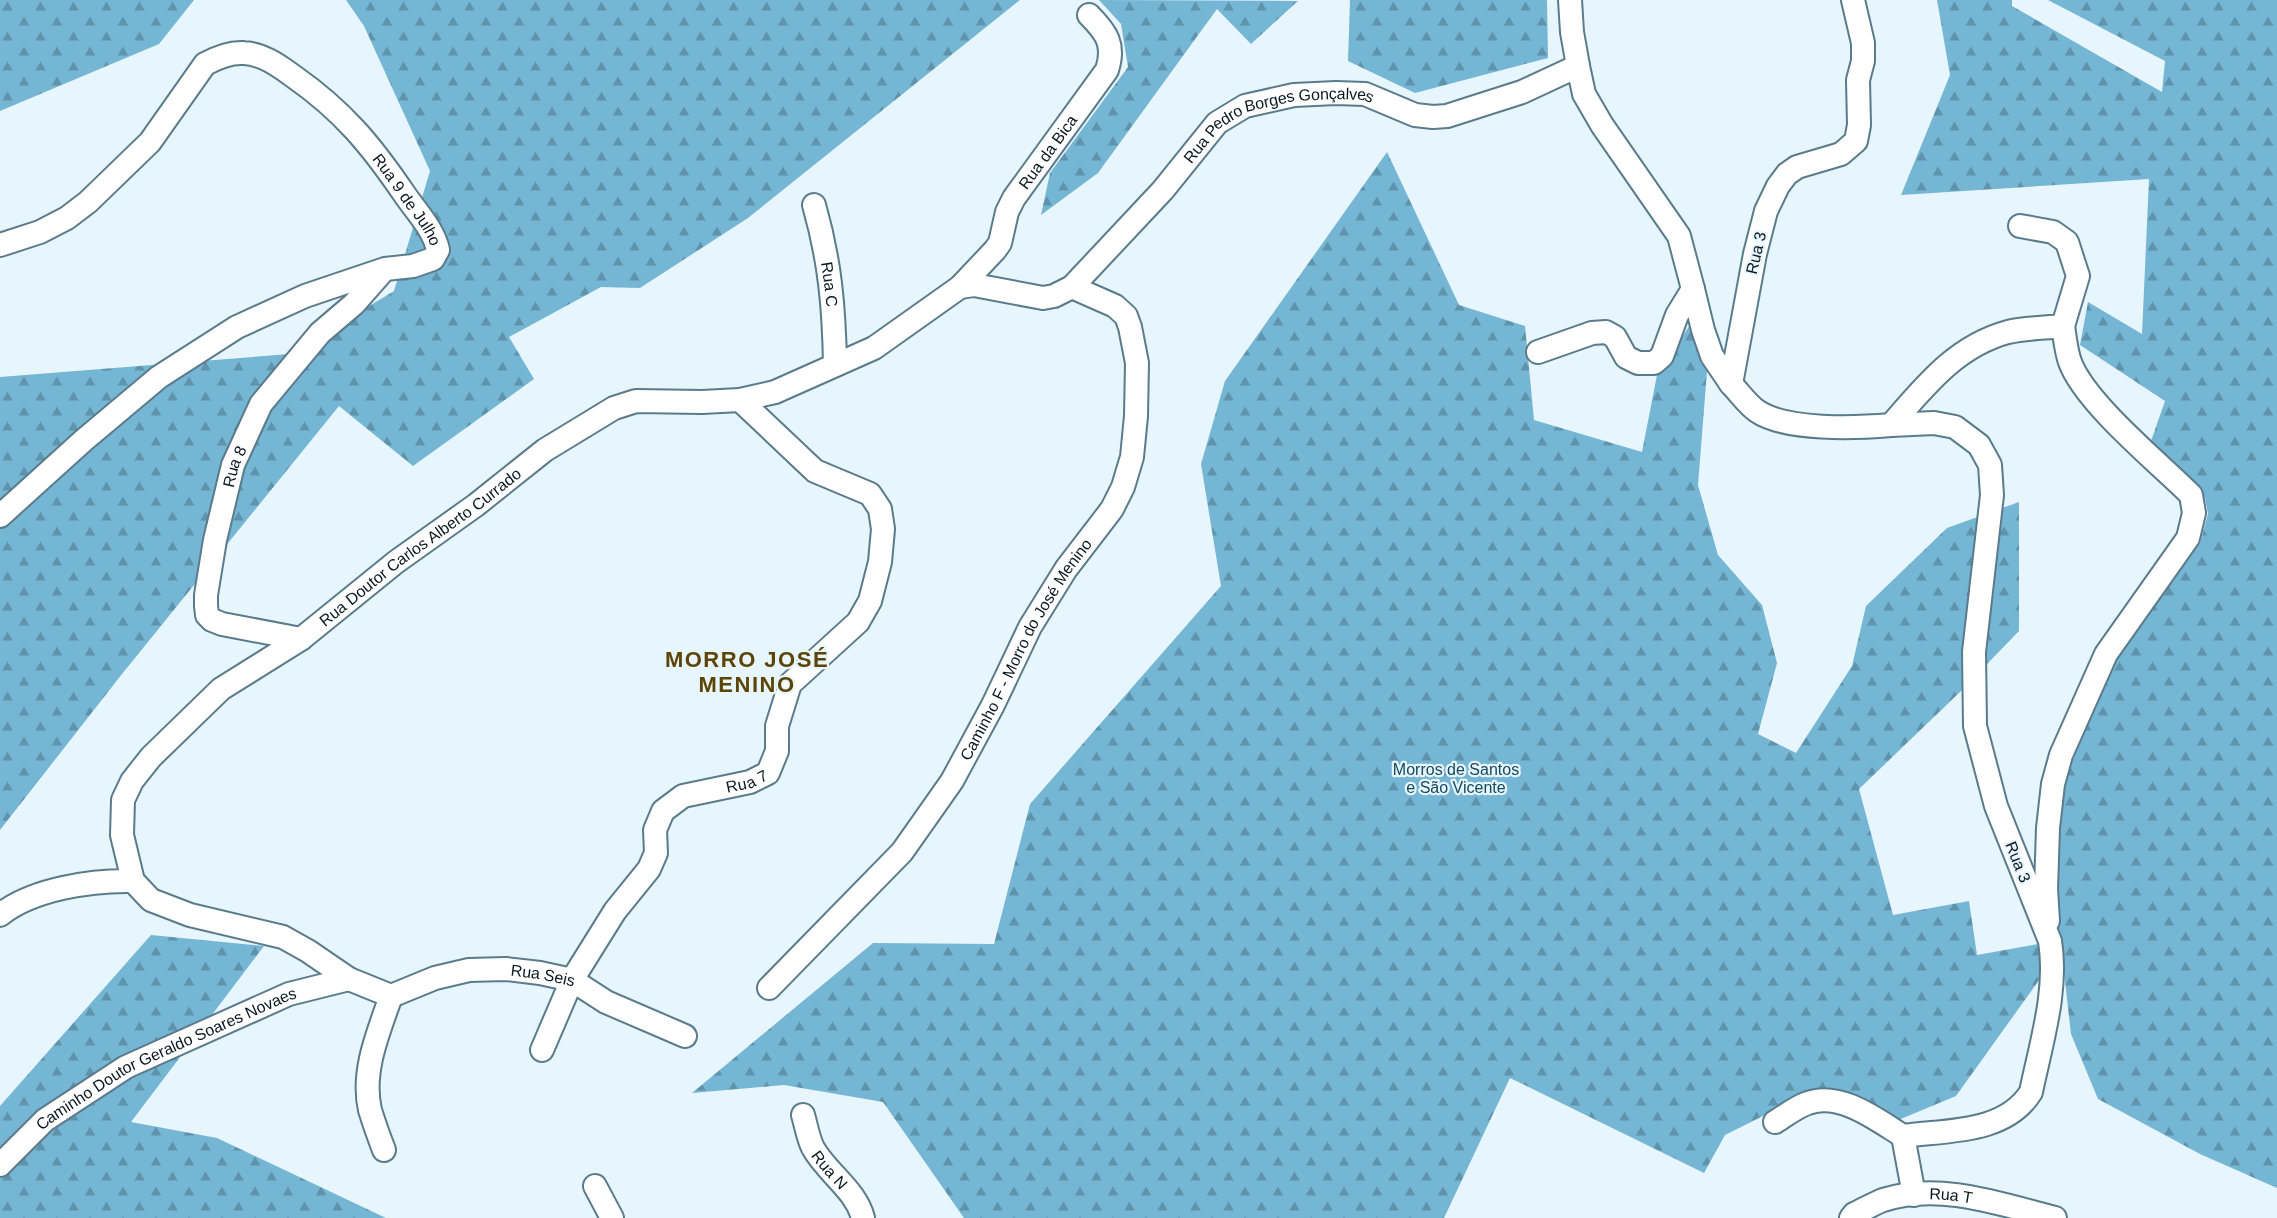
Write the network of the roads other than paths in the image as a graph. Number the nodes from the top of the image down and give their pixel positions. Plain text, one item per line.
1 (1570, 0) edge
2 (1854, 0) edge
3 (1089, 15) dead end
4 (1578, 66) junction
5 (814, 205) dead end
6 (2020, 226) dead end
7 (0, 245) edge
8 (385, 269) junction
9 (960, 287) junction
10 (1072, 287) junction
11 (1693, 289) junction
12 (2063, 326) junction
13 (1538, 352) dead end
14 (835, 365) junction
15 (1731, 384) junction
16 (740, 400) junction
17 (1891, 425) junction
18 (0, 516) edge
19 (301, 639) junction
20 (133, 881) junction
21 (0, 915) edge
22 (2050, 941) junction
23 (349, 980) junction
24 (572, 980) junction
25 (769, 988) dead end
26 (391, 996) junction
27 (685, 1036) dead end
28 (542, 1050) dead end
29 (803, 1115) dead end
30 (1775, 1122) dead end
31 (1903, 1136) junction
32 (384, 1150) dead end
33 (0, 1165) edge
34 (595, 1186) dead end
35 (1914, 1195) junction
36 (612, 1218) edge
37 (863, 1218) edge
38 (1851, 1218) edge
39 (2055, 1218) edge

1 - 4 street
2 - 15 street, Rua 3
3 - 9 street, Rua da Bica
4 - 10 street, Rua Pedro Borges Gonçalves
4 - 11 street
5 - 14 street, Rua C
6 - 12 street
7 - 8 street, Rua 9 de Julho
8 - 18 street, Rua 9 de Julho
8 - 19 street, Rua 8
9 - 10 street, Rua Pedro Borges Gonçalves
9 - 14 street, Rua Doutor Carlos Alberto Currado
10 - 25 street, Caminho F - Morro do José Menino
11 - 13 street
11 - 15 street
12 - 17 street
12 - 22 street
14 - 16 street, Rua Doutor Carlos Alberto Currado
15 - 17 street, Rua 3
16 - 19 street, Rua Doutor Carlos Alberto Currado
16 - 24 street, Rua 7
17 - 22 street, Rua 3
19 - 20 street, Rua Doutor Carlos Alberto Currado
20 - 21 street
20 - 23 street
22 - 31 street, Rua 3
23 - 26 street
23 - 33 street, Caminho Doutor Geraldo Soares Novaes
24 - 26 street, Rua Seis
24 - 27 street, Rua Seis
24 - 28 street, Rua 7
26 - 32 street
29 - 37 street, Rua N
30 - 31 street
31 - 35 street
34 - 36 street
35 - 38 street, Rua T
35 - 39 street, Rua T

